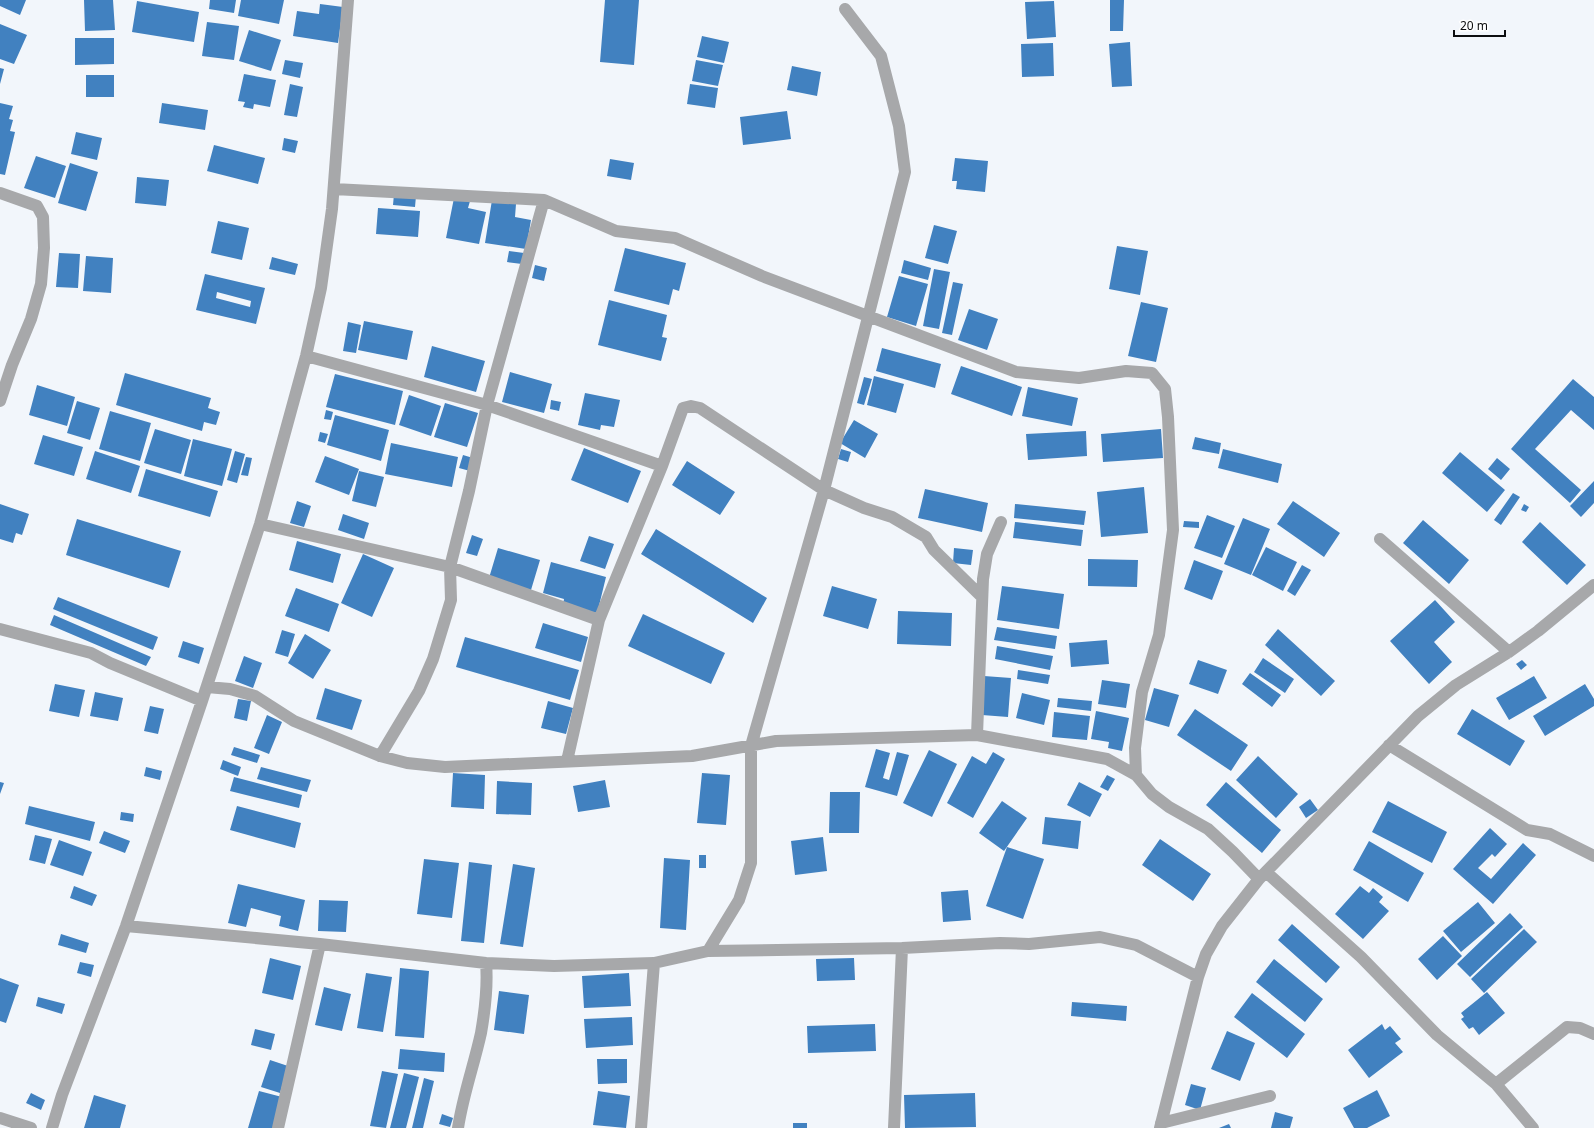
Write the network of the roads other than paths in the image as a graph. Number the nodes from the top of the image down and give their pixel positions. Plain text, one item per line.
1 (348, 0) edge
2 (845, 9) dead end
3 (334, 189) junction
4 (0, 193) edge
5 (544, 200) junction
6 (868, 317) junction
7 (306, 356) junction
8 (0, 400) edge
9 (487, 405) junction
10 (662, 466) junction
11 (824, 490) junction
12 (1000, 522) dead end
13 (260, 524) junction
14 (1380, 539) dead end
15 (450, 567) junction
16 (1594, 585) edge
17 (981, 596) junction
18 (599, 620) junction
19 (0, 629) edge
20 (1509, 652) junction
21 (207, 687) junction
22 (202, 701) junction
23 (977, 735) junction
24 (1389, 745) junction
25 (752, 746) junction
26 (380, 756) junction
27 (567, 761) junction
28 (1136, 775) junction
29 (1594, 856) edge
30 (1263, 875) junction
31 (126, 926) junction
32 (320, 944) junction
33 (902, 948) junction
34 (708, 950) junction
35 (654, 962) junction
36 (486, 963) junction
37 (1198, 976) junction
38 (1594, 1034) edge
39 (1496, 1084) junction
40 (1270, 1096) dead end
41 (0, 1118) edge
42 (1161, 1126) edge
43 (31, 1128) edge
44 (52, 1128) edge
45 (278, 1128) edge
46 (458, 1128) edge
47 (641, 1128) edge
48 (894, 1128) edge
49 (1533, 1128) edge

1 - 3 street
2 - 6 street
3 - 5 street
3 - 7 street
4 - 8 street
5 - 6 street
5 - 9 street
6 - 11 street
6 - 28 street
7 - 9 street
7 - 13 street
9 - 10 street
9 - 15 street
10 - 11 street
10 - 18 street
11 - 17 street
11 - 25 street
12 - 17 street
13 - 15 street
13 - 21 street
14 - 20 street
15 - 18 street
15 - 26 street
16 - 20 street
17 - 23 street
18 - 27 street
19 - 22 street
20 - 24 street
21 - 22 street
21 - 26 street
22 - 31 street
23 - 25 street
23 - 28 street
24 - 29 street
24 - 30 street
25 - 27 street
25 - 34 street
26 - 27 street
28 - 30 street
30 - 37 street
30 - 39 street
31 - 32 street
31 - 44 street
32 - 36 street
32 - 45 street
33 - 34 street
33 - 37 street
33 - 48 street
34 - 35 street
35 - 36 street
35 - 47 street
36 - 46 street
37 - 42 street
38 - 39 street
39 - 49 street
40 - 42 street
41 - 43 street

